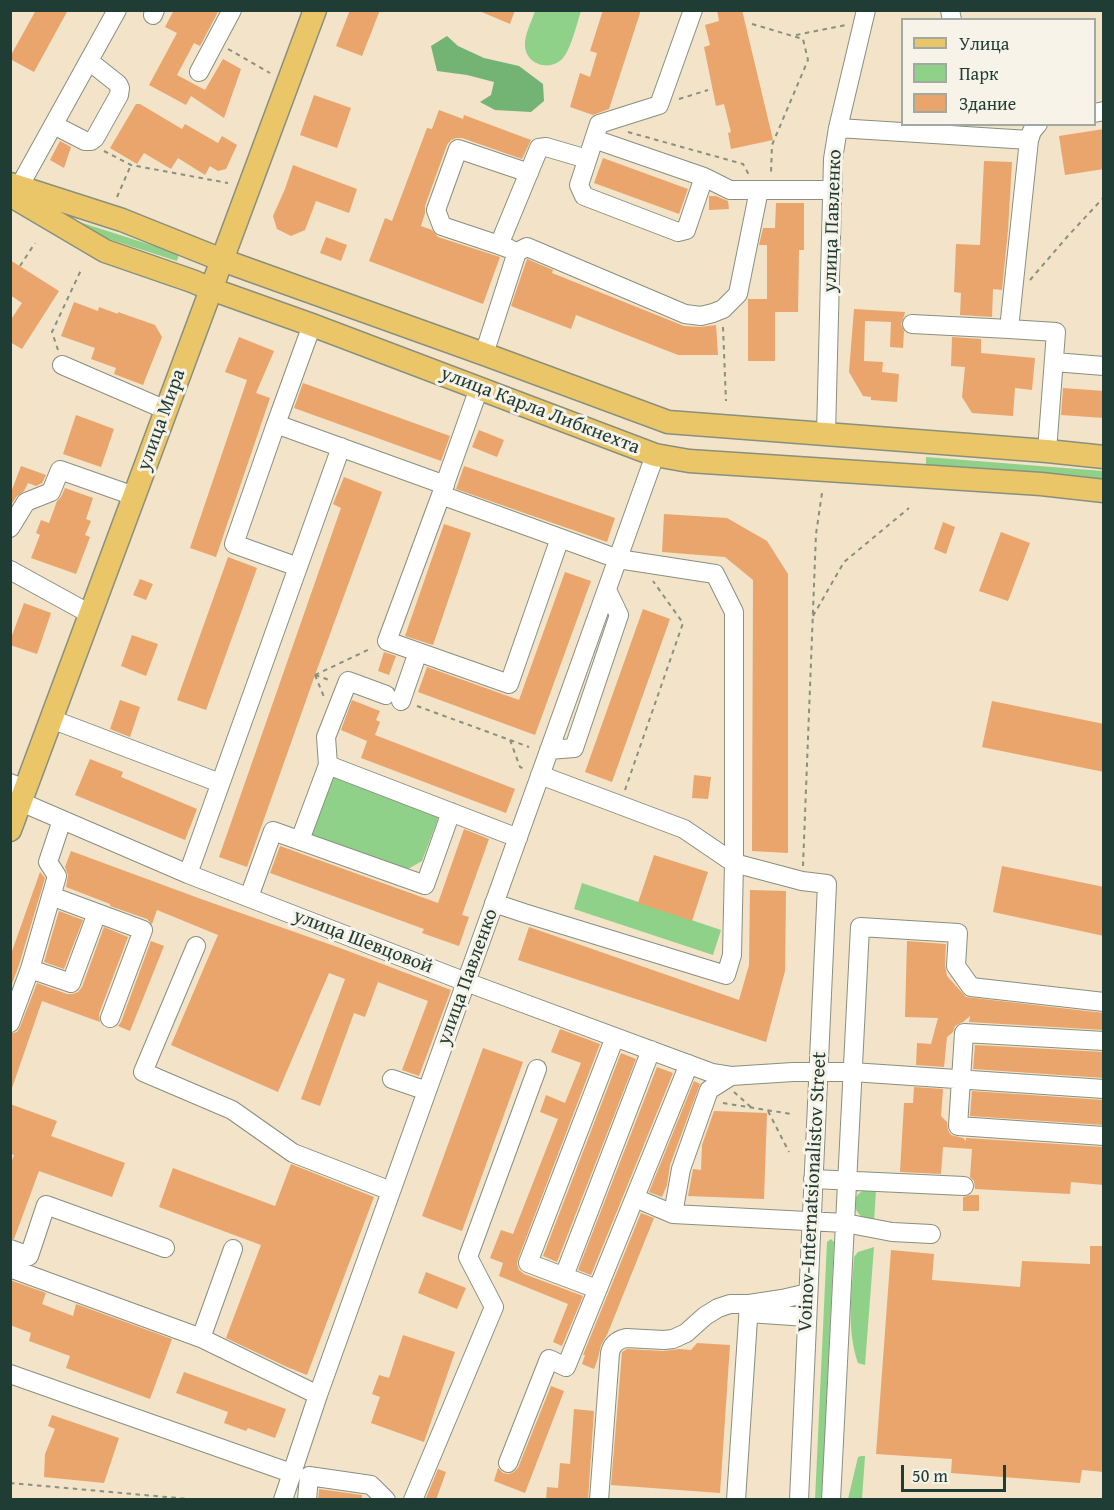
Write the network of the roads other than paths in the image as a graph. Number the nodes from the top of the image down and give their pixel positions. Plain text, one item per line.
1 (117, 10) edge
2 (232, 10) edge
3 (315, 10) edge
4 (693, 10) edge
5 (864, 16) edge
6 (89, 61) junction
7 (199, 72) dead end
8 (54, 125) junction
9 (1036, 126) edge
10 (838, 128) junction
11 (969, 130) edge
12 (596, 132) junction
13 (1029, 140) junction
14 (586, 159) junction
15 (529, 174) junction
16 (704, 177) junction
17 (833, 190) junction
18 (764, 191) junction
19 (13, 192) edge
20 (499, 245) junction
21 (517, 252) junction
22 (222, 260) junction
23 (211, 290) junction
24 (912, 324) dead end
25 (312, 325) junction
26 (1009, 329) junction
27 (484, 354) junction
28 (1054, 362) junction
29 (62, 365) road end
30 (1104, 366) edge
31 (479, 388) junction
32 (166, 410) junction
33 (276, 424) junction
34 (826, 434) junction
35 (341, 447) junction
36 (1047, 451) junction
37 (655, 455) junction
38 (1104, 457) edge
39 (824, 470) junction
40 (443, 490) junction
41 (1104, 491) edge
42 (134, 496) junction
43 (10, 528) edge
44 (560, 538) junction
45 (618, 559) junction
46 (298, 567) junction
47 (11, 571) edge
48 (90, 614) junction
49 (418, 652) junction
50 (51, 719) junction
51 (328, 765) junction
52 (540, 775) junction
53 (220, 783) junction
54 (19, 791) edge
55 (451, 812) junction
56 (62, 820) junction
57 (10, 830) edge
58 (518, 838) junction
59 (300, 840) junction
60 (734, 863) junction
61 (188, 874) junction
62 (51, 896) junction
63 (249, 897) junction
64 (495, 903) junction
65 (97, 913) junction
66 (196, 946) dead end
67 (30, 969) junction
68 (466, 982) junction
69 (1104, 1002) edge
70 (110, 1018) dead end
71 (10, 1023) edge
72 (615, 1037) junction
73 (1104, 1041) edge
74 (651, 1050) junction
75 (689, 1064) junction
76 (537, 1069) dead end
77 (818, 1071) junction
78 (852, 1072) junction
79 (392, 1079) dead end
80 (727, 1079) junction
81 (961, 1080) junction
82 (1104, 1089) edge
83 (427, 1091) junction
84 (1104, 1136) edge
85 (813, 1179) junction
86 (847, 1181) junction
87 (963, 1186) dead end
88 (391, 1191) junction
89 (635, 1198) junction
90 (673, 1214) junction
91 (811, 1221) junction
92 (845, 1223) junction
93 (931, 1234) dead end
94 (165, 1248) dead end
95 (10, 1249) edge
96 (233, 1249) dead end
97 (10, 1268) edge
98 (564, 1276) junction
99 (597, 1289) junction
100 (808, 1293) junction
101 (749, 1309) junction
102 (807, 1317) junction
103 (201, 1338) junction
104 (10, 1374) edge
105 (318, 1395) junction
106 (508, 1463) dead end
107 (291, 1473) junction
108 (353, 1491) edge
109 (283, 1500) edge
110 (307, 1500) edge
111 (386, 1500) edge
112 (413, 1500) edge
113 (599, 1500) edge
114 (736, 1500) edge
115 (799, 1500) edge
116 (831, 1500) edge

1 - 6 street
2 - 7 street
3 - 22 main road, улица Мира
4 - 12 street
5 - 10 street, улица Павленко
6 - 8 street
6 - 8 street
8 - 19 street
9 - 13 street
10 - 11 street
10 - 17 street, улица Павленко
11 - 13 street
12 - 14 street
12 - 16 street
13 - 26 street
14 - 15 street
14 - 16 street
15 - 20 street
15 - 20 street
16 - 18 street
17 - 18 street
17 - 34 street, улица Павленко
18 - 21 street
19 - 22 main road, улица Карла Либкнехта
19 - 23 main road, улица Карла Либкнехта
20 - 21 street
21 - 27 street
22 - 23 main road, улица Мира
22 - 27 main road, улица Карла Либкнехта
23 - 25 main road, улица Карла Либкнехта
23 - 32 main road, улица Мира
24 - 26 street
25 - 31 main road, улица Карла Либкнехта
25 - 33 street
26 - 28 street
27 - 34 main road, улица Карла Либкнехта
28 - 30 street
28 - 36 street
29 - 32 street
31 - 37 main road, улица Карла Либкнехта
31 - 40 street
32 - 42 main road, улица Мира
33 - 35 street
33 - 46 street
34 - 36 main road, улица Карла Либкнехта
34 - 39 main road
35 - 40 street
35 - 46 street
36 - 38 main road, улица Карла Либкнехта
37 - 39 main road, улица Карла Либкнехта
37 - 45 street, улица Павленко
39 - 41 main road, улица Карла Либкнехта
40 - 44 street
40 - 49 street
42 - 43 street
42 - 48 main road, улица Мира
44 - 45 street
44 - 49 street
45 - 52 street, улица Павленко
45 - 60 street
46 - 53 street
47 - 48 street
48 - 50 main road, улица Мира
49 - 51 street
50 - 53 street
50 - 54 main road, улица Мира
51 - 55 street
51 - 59 street
52 - 58 street, улица Павленко
52 - 60 street
53 - 61 street
54 - 56 street, улица Шевцовой
54 - 57 main road, улица Мира
55 - 58 street
55 - 59 street
56 - 61 street, улица Шевцовой
56 - 62 street
58 - 64 street, улица Павленко
59 - 63 street
60 - 64 street
60 - 77 street, Voinov-Internatsionalistov Street
61 - 63 street, улица Шевцовой
62 - 65 street
62 - 67 street
63 - 68 street, улица Шевцовой
64 - 68 street, улица Павленко
65 - 67 street
65 - 70 street
66 - 88 street
67 - 71 street
68 - 72 street, улица Шевцовой
68 - 83 street, улица Павленко
69 - 78 street, Voinov-Internatsionalistov Street
72 - 74 street, улица Шевцовой
72 - 98 street
73 - 81 street
74 - 75 street, улица Шевцовой
74 - 98 street
75 - 80 street, улица Шевцовой
75 - 89 street
76 - 112 street
77 - 78 street, улица Шевцовой
77 - 80 street, улица Шевцовой
77 - 85 street, Voinov-Internatsionalistov Street
78 - 81 street, улица Шевцовой
78 - 86 street, Voinov-Internatsionalistov Street
79 - 83 street
80 - 90 street
81 - 82 street, улица Шевцовой
81 - 84 street
83 - 88 street, улица Павленко
85 - 86 street
85 - 91 street, Voinov-Internatsionalistov Street
86 - 87 street
86 - 92 street, Voinov-Internatsionalistov Street
88 - 105 street, улица Павленко
89 - 90 street
89 - 99 street
90 - 91 street
91 - 92 street
91 - 100 street, Voinov-Internatsionalistov Street
92 - 93 street
92 - 116 street, Voinov-Internatsionalistov Street
94 - 95 street
96 - 103 street
97 - 103 street
98 - 99 street
99 - 106 street
100 - 101 street
100 - 102 street, Voinov-Internatsionalistov Street
101 - 102 street
101 - 113 street
101 - 114 street
102 - 115 street, Voinov-Internatsionalistov Street
103 - 105 street
104 - 107 street
105 - 107 street, улица Павленко
107 - 109 street, улица Павленко
108 - 110 street
108 - 111 street

